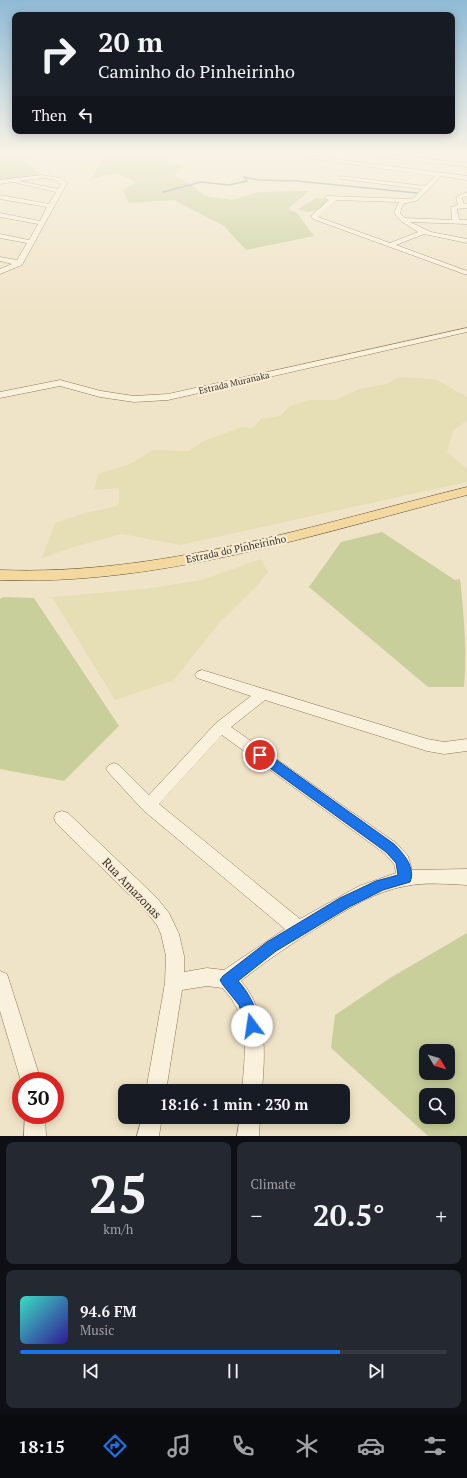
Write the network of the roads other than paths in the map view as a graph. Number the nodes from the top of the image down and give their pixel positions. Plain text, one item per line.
1 (52, 206) edge
2 (326, 206) edge
3 (399, 206) edge
4 (464, 206) edge
5 (0, 215) edge
6 (404, 220) junction
7 (456, 222) junction
8 (467, 222) edge
9 (42, 223) junction
10 (424, 232) junction
11 (0, 236) edge
12 (467, 241) edge
13 (31, 242) junction
14 (390, 245) junction
15 (0, 259) edge
16 (19, 263) junction
17 (0, 272) edge
18 (467, 273) edge
19 (467, 330) edge
20 (0, 395) edge
21 (467, 491) edge
22 (0, 575) edge
23 (202, 675) dead end
24 (263, 694) junction
25 (221, 727) junction
26 (467, 744) edge
27 (114, 769) dead end
28 (149, 805) junction
29 (62, 818) dead end
30 (467, 877) edge
31 (405, 878) junction
32 (298, 929) junction
33 (0, 980) edge
34 (228, 980) junction
35 (174, 983) junction
36 (28, 1072) edge
37 (157, 1084) edge
38 (252, 1084) edge
39 (35, 1124) edge
40 (151, 1124) edge
41 (249, 1124) edge
42 (35, 1136) edge
43 (148, 1136) edge
44 (248, 1136) edge

1 - 9 street
2 - 14 street
3 - 6 street
4 - 7 street
5 - 9 street
6 - 7 street
6 - 10 street
7 - 8 street
9 - 13 street
10 - 12 street
10 - 14 street
11 - 13 street
13 - 16 street
14 - 18 street
15 - 16 street
16 - 17 street
19 - 20 street, Estrada Muranaka
21 - 22 main road, Estrada do Pinheirinho
23 - 24 street
24 - 25 street
24 - 26 street
25 - 28 street
25 - 31 street
27 - 28 street
28 - 32 street
29 - 35 street, Rua Amazonas
30 - 31 street
31 - 32 street
32 - 34 street
33 - 36 street
34 - 35 street
34 - 38 street
35 - 37 street, Rua Amazonas
39 - 42 street
40 - 43 street
41 - 44 street

